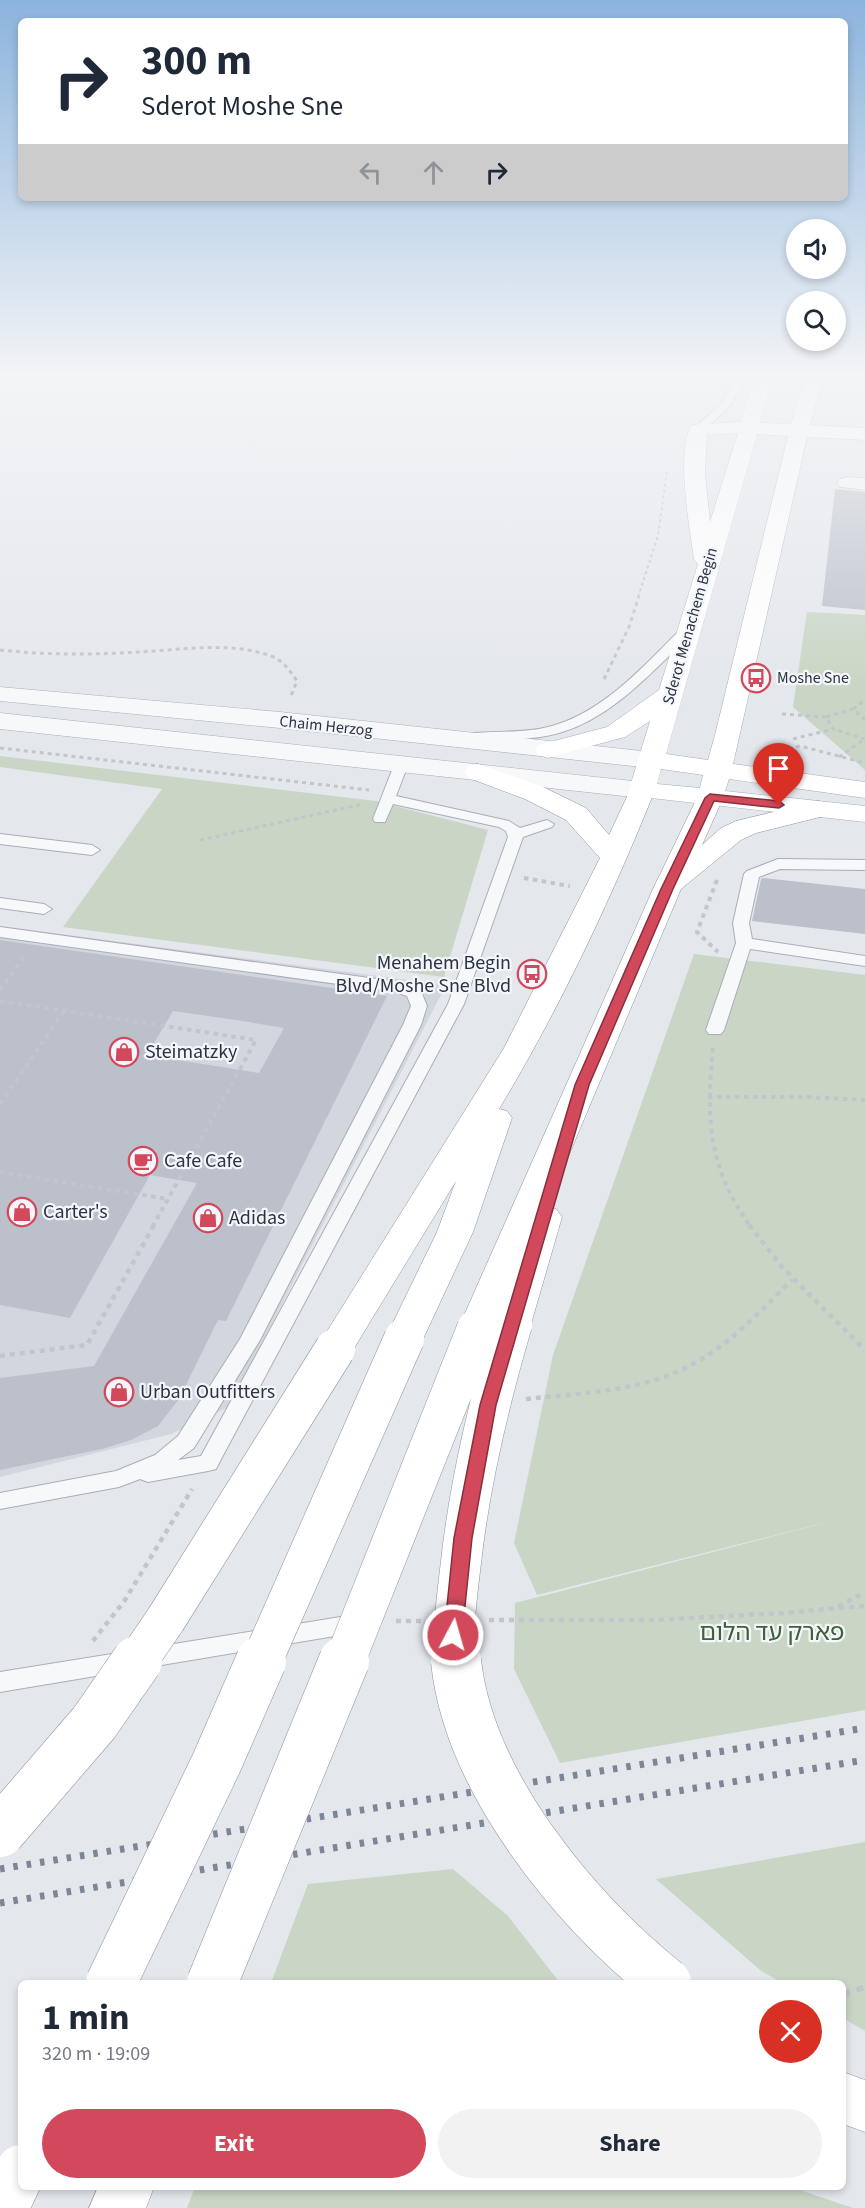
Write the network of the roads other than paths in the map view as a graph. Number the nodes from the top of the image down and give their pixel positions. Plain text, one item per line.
1 (696, 476) edge
2 (734, 476) edge
3 (787, 476) edge
4 (707, 567) junction
5 (689, 629) junction
6 (671, 693) junction
7 (0, 694) edge
8 (0, 721) edge
9 (728, 735) junction
10 (444, 738) junction
11 (548, 750) junction
12 (651, 760) junction
13 (401, 765) junction
14 (718, 769) junction
15 (478, 772) junction
16 (642, 790) junction
17 (865, 790) edge
18 (389, 796) junction
19 (819, 797) junction
20 (710, 798) junction
21 (865, 814) edge
22 (380, 819) dead end
23 (547, 824) dead end
24 (516, 834) junction
25 (0, 838) edge
26 (92, 850) dead end
27 (614, 856) junction
28 (865, 866) edge
29 (667, 889) junction
30 (0, 903) edge
31 (44, 909) dead end
32 (0, 932) edge
33 (744, 943) junction
34 (865, 961) edge
35 (714, 1030) road end
36 (520, 1048) junction
37 (494, 1326) junction
38 (119, 1479) junction
39 (0, 1501) edge
40 (374, 1621) road end
41 (330, 1627) junction
42 (0, 1682) edge
43 (349, 1718) dead end
44 (0, 1832) edge
45 (112, 1980) edge
46 (213, 1980) edge
47 (662, 1980) edge
48 (846, 2099) edge
49 (865, 2106) edge
50 (18, 2176) edge
51 (126, 2190) edge
52 (3, 2208) edge
53 (117, 2208) edge

1 - 4 main road
2 - 4 main road, Sderot Menachem Begin
3 - 9 main road
4 - 5 main road, Sderot Menachem Begin
5 - 6 main road, Sderot Menachem Begin
5 - 10 lane
6 - 11 main road
6 - 12 main road, Sderot Menachem Begin
7 - 10 street, Chaim Herzog
8 - 13 street, Chaim Herzog
9 - 14 main road
9 - 19 main road
10 - 11 street, Chaim Herzog
11 - 12 street, Chaim Herzog
12 - 14 main road
12 - 16 main road, Sderot Menachem Begin
13 - 15 street, Chaim Herzog
13 - 18 lane
14 - 19 main road
14 - 20 main road
15 - 16 street, Chaim Herzog
15 - 27 main road
16 - 20 main road
16 - 27 main road, Sderot Menachem Begin
17 - 19 main road
18 - 22 lane
18 - 24 lane
19 - 20 main road
19 - 21 main road
19 - 29 main road
20 - 29 main road
23 - 24 lane
24 - 38 lane
25 - 26 lane
27 - 36 main road, Sderot Menachem Begin
28 - 33 lane
29 - 37 main road
30 - 31 lane
32 - 38 lane
33 - 34 lane
33 - 35 lane
36 - 44 main road, bridge
36 - 45 main road, bridge
37 - 46 main road, bridge
37 - 47 main road, bridge
38 - 39 lane
40 - 41 lane
41 - 42 lane
41 - 43 lane
48 - 49 main road
50 - 52 main road, bridge
51 - 53 main road

